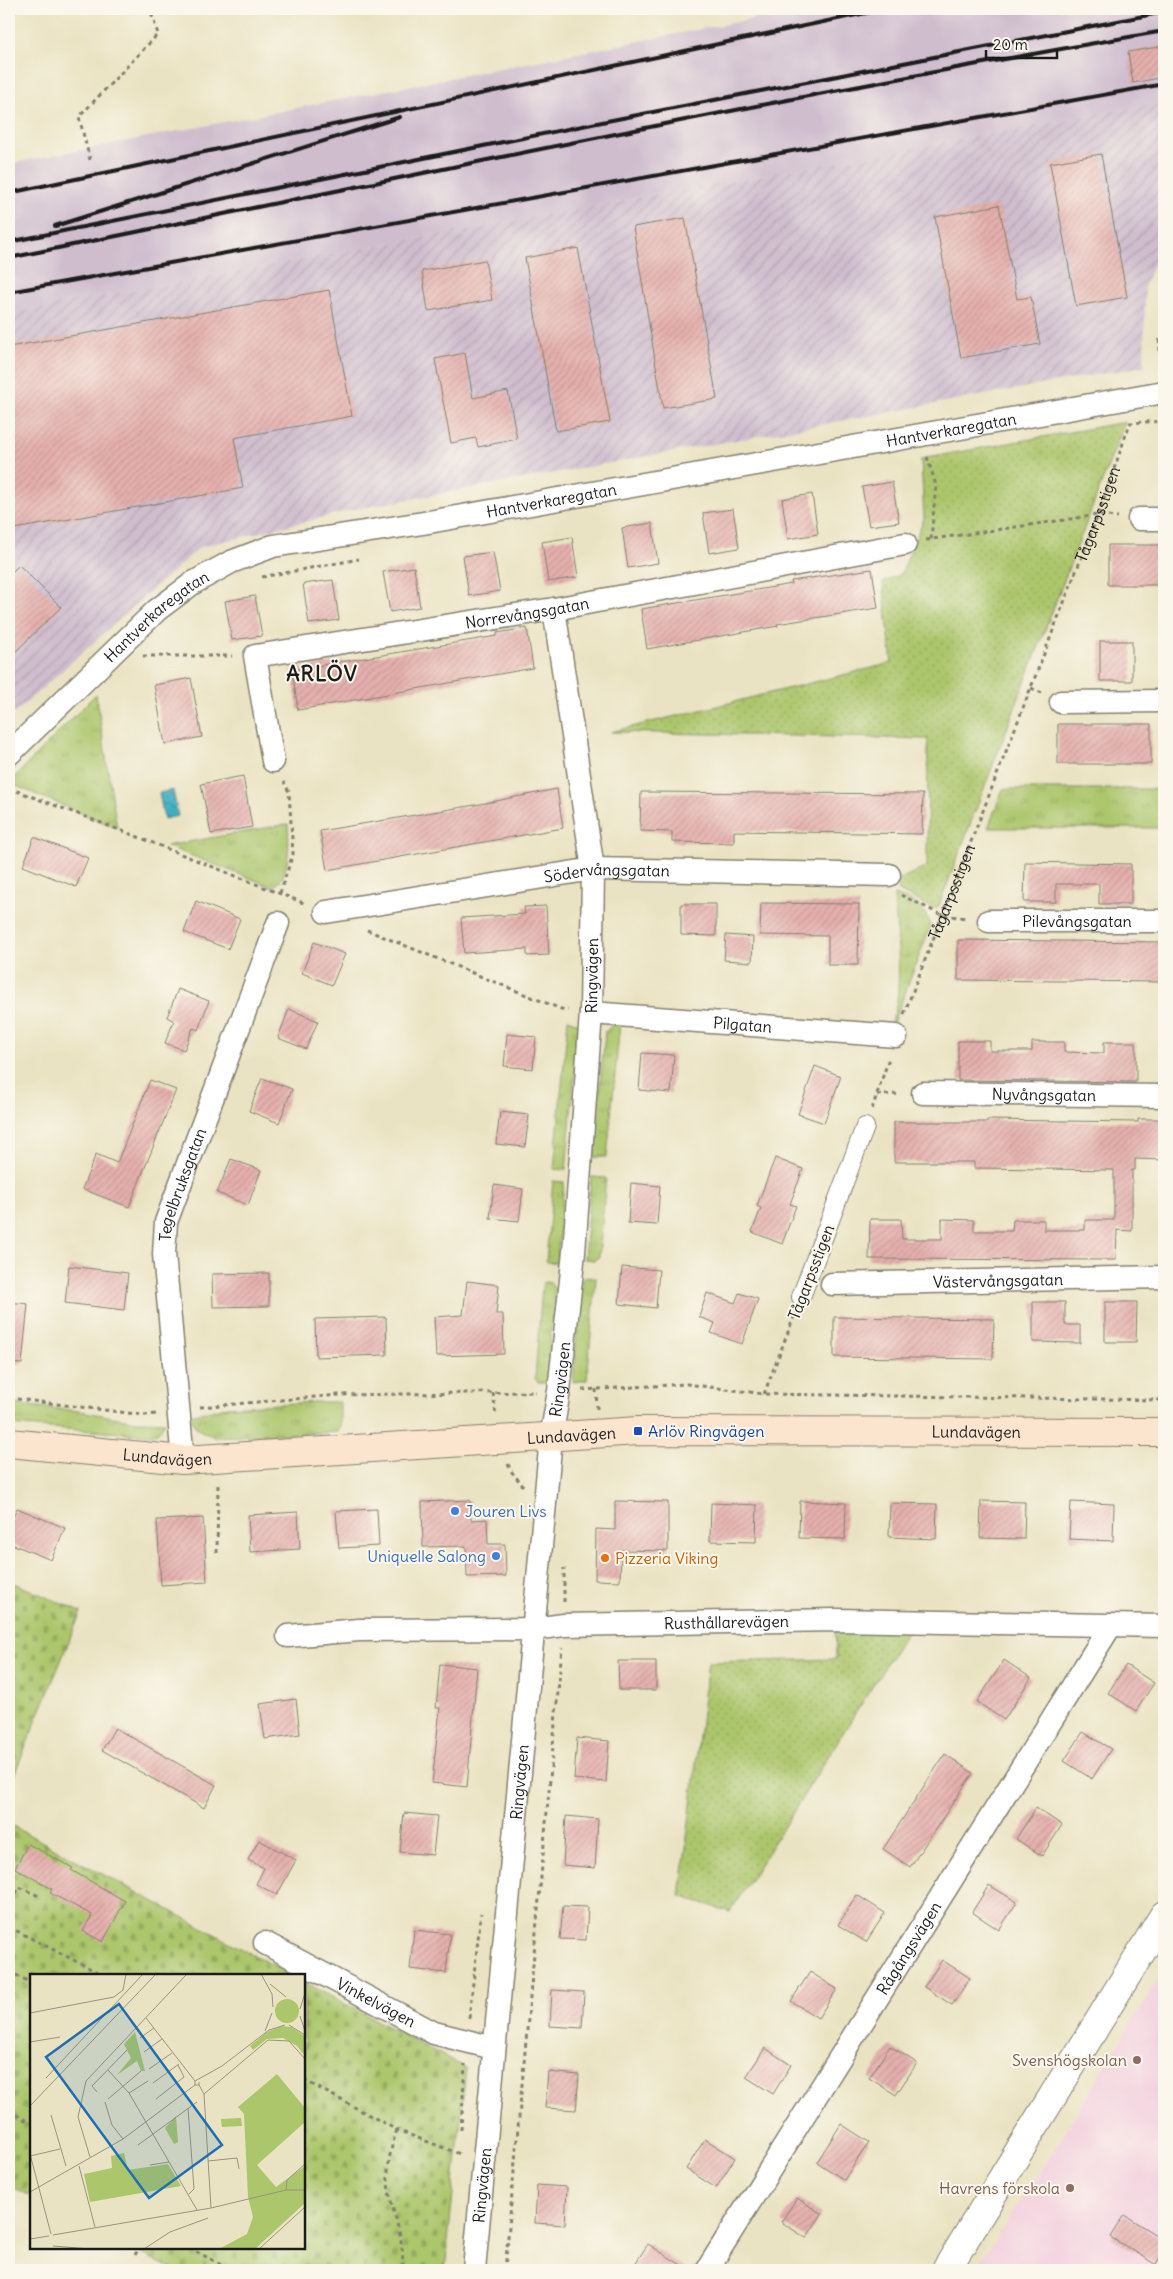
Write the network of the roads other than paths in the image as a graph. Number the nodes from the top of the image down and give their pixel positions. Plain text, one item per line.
1 (1163, 392) edge
2 (1138, 519) dead end
3 (1164, 519) edge
4 (905, 544) road end
5 (554, 609) junction
6 (1164, 701) edge
7 (1061, 702) dead end
8 (9, 754) edge
9 (273, 761) road end
10 (593, 869) junction
11 (889, 875) road end
12 (326, 912) road end
13 (990, 921) road end
14 (1164, 922) edge
15 (278, 924) dead end
16 (591, 1013) junction
17 (896, 1036) road end
18 (923, 1093) dead end
19 (1164, 1096) edge
20 (865, 1127) road end
21 (1164, 1277) edge
22 (832, 1284) dead end
23 (801, 1298) road end
24 (1164, 1432) edge
25 (550, 1438) junction
26 (9, 1443) edge
27 (183, 1460) junction
28 (1111, 1626) junction
29 (1164, 1626) edge
30 (533, 1629) junction
31 (288, 1636) dead end
32 (1164, 1915) edge
33 (265, 1943) dead end
34 (494, 2048) junction
35 (474, 2270) edge
36 (707, 2270) edge
37 (946, 2270) edge

1 - 8 street, Hantverkaregatan
2 - 3 street
4 - 5 street, Norrevångsgatan
5 - 9 street, Norrevångsgatan
5 - 10 street, Ringvägen
6 - 7 street
10 - 11 street, Södervångsgatan
10 - 12 street, Södervångsgatan
10 - 16 street, Ringvägen
13 - 14 street, Pilevångsgatan
15 - 27 street, Tegelbruksgatan
16 - 17 street, Pilgatan
16 - 25 street, Ringvägen
18 - 19 street, Nyvångsgatan
20 - 23 street, Tågarpsstigen
21 - 22 street, Västervångsgatan
24 - 25 main road, Lundavägen
25 - 27 main road, Lundavägen
25 - 30 street, Ringvägen
26 - 27 main road, Lundavägen
28 - 29 street, Rusthållarevägen
28 - 30 street, Rusthållarevägen
28 - 36 street, Rågångsvägen
30 - 31 street, Rusthållarevägen
30 - 34 street, Ringvägen
32 - 37 street
33 - 34 street, Vinkelvägen
34 - 35 street, Ringvägen

